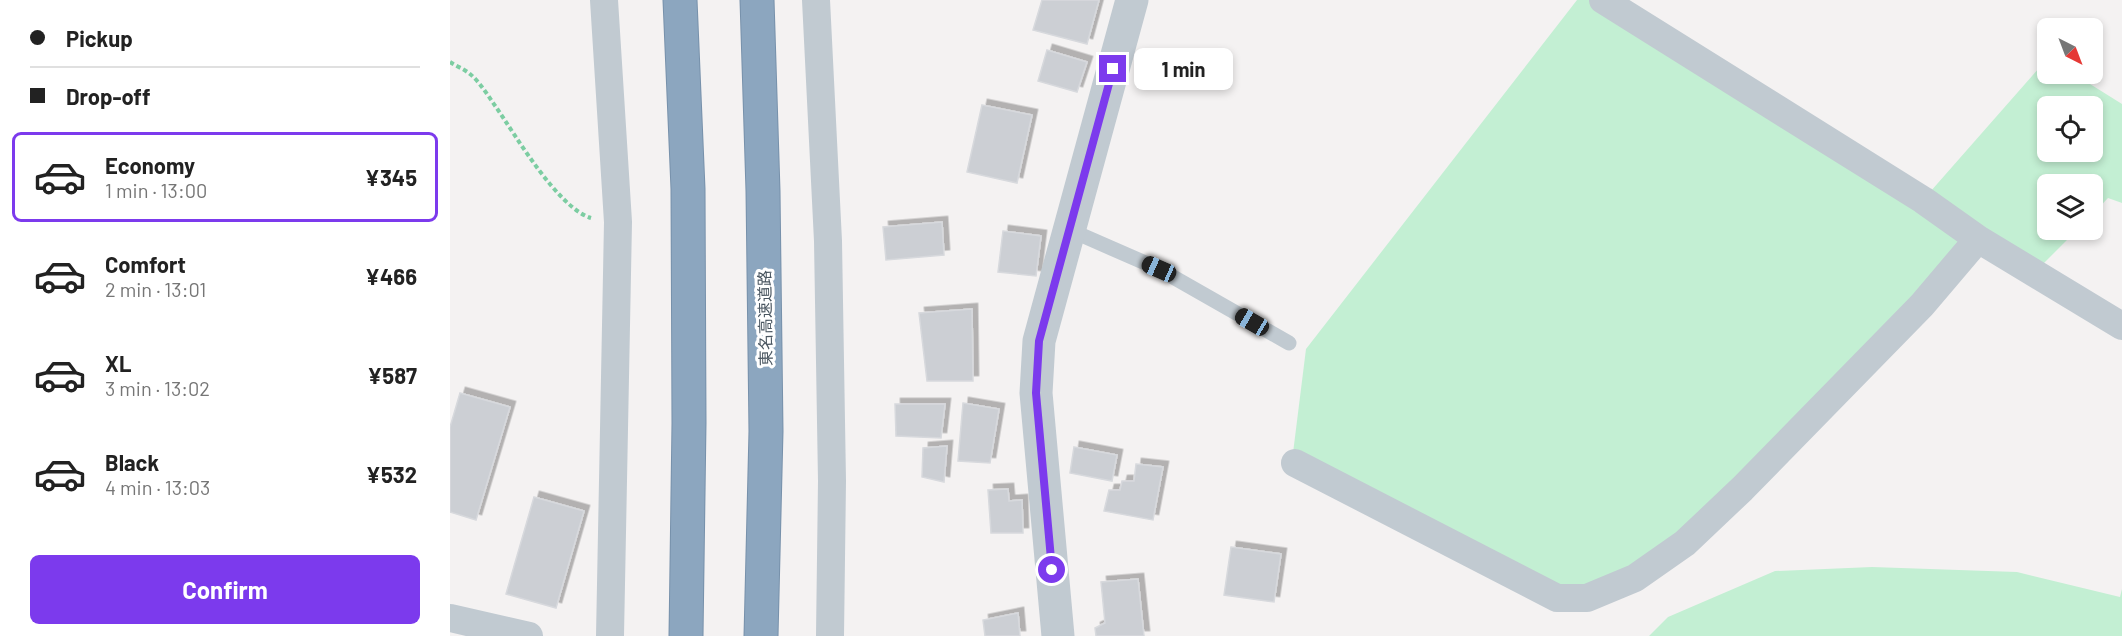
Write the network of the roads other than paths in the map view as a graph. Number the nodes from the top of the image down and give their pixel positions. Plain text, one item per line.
1 (604, 0) edge
2 (680, 0) edge
3 (757, 0) edge
4 (816, 0) edge
5 (1132, 0) edge
6 (1603, 0) edge
7 (1070, 230) junction
8 (1978, 239) junction
9 (2122, 326) edge
10 (1289, 343) dead end
11 (1295, 463) dead end
12 (450, 618) edge
13 (529, 636) edge
14 (610, 636) edge
15 (686, 636) edge
16 (761, 636) edge
17 (830, 636) edge
18 (1058, 636) edge

1 - 14 street
2 - 15 highway
3 - 16 highway, 東名高速道路
4 - 17 street
5 - 7 street
6 - 8 street
7 - 10 lane
7 - 18 street
8 - 9 street
8 - 11 street
12 - 13 street

